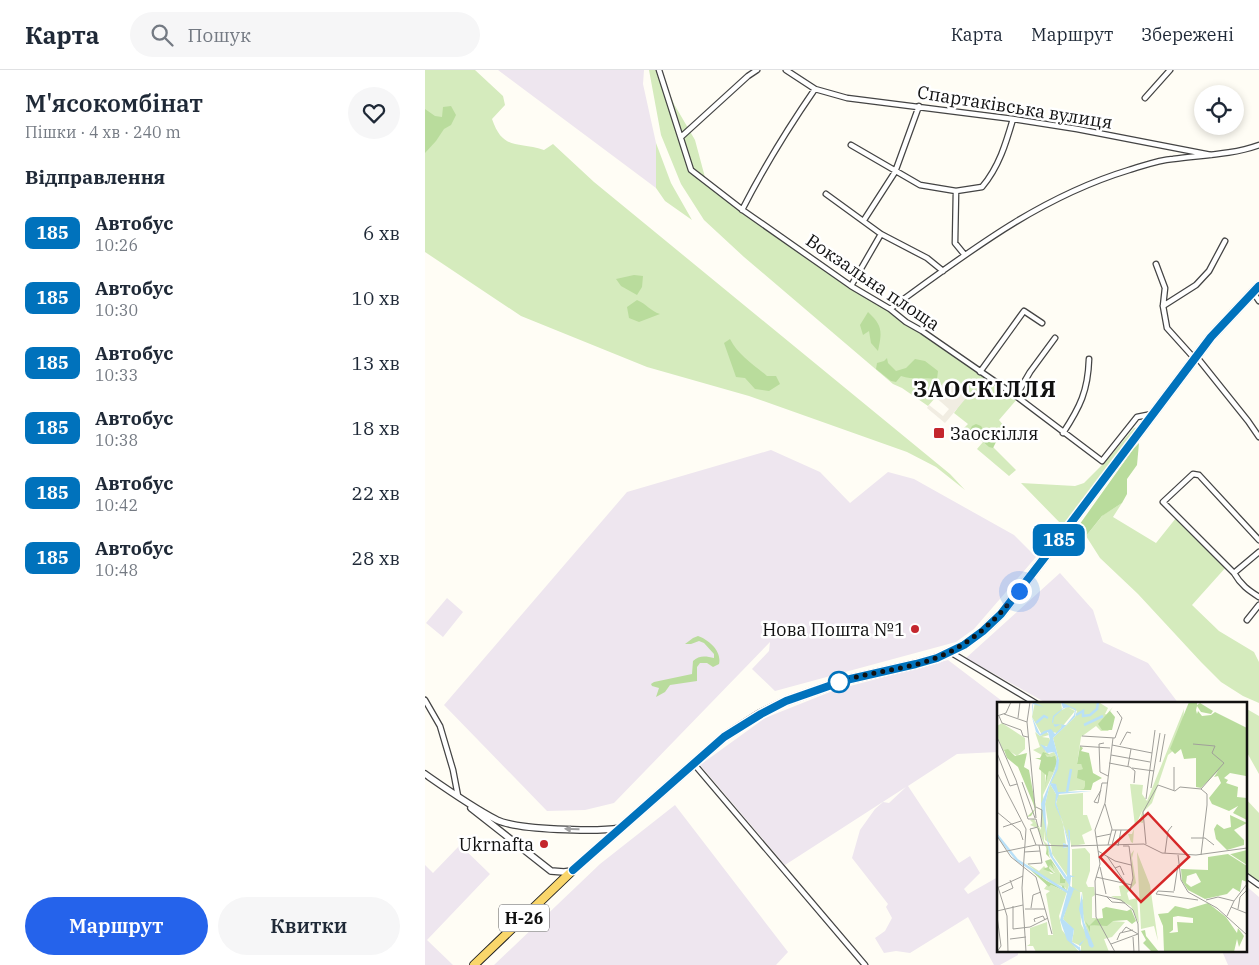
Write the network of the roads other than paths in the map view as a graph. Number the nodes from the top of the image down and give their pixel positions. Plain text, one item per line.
1 (659, 70) edge
2 (757, 70) edge
3 (786, 70) edge
4 (1170, 70) edge
5 (815, 89) junction
6 (1145, 98) dead end
7 (919, 106) junction
8 (1013, 119) junction
9 (681, 137) junction
10 (851, 144) dead end
11 (1259, 145) edge
12 (1211, 156) junction
13 (895, 172) junction
14 (956, 191) junction
15 (825, 194) dead end
16 (742, 210) junction
17 (863, 220) junction
18 (881, 234) junction
19 (1225, 241) dead end
20 (964, 254) junction
21 (1156, 264) dead end
22 (943, 271) junction
23 (851, 286) junction
24 (1259, 286) edge
25 (1253, 292) junction
26 (1259, 301) edge
27 (1163, 306) junction
28 (890, 309) junction
29 (1042, 323) dead end
30 (1055, 338) dead end
31 (1195, 357) junction
32 (1089, 359) dead end
33 (981, 372) junction
34 (1016, 396) junction
35 (1152, 414) junction
36 (1063, 433) junction
37 (1259, 437) edge
38 (1259, 540) edge
39 (1259, 552) edge
40 (1235, 573) junction
41 (1259, 597) edge
42 (1259, 605) edge
43 (1247, 620) dead end
44 (949, 652) junction
45 (425, 700) edge
46 (1034, 702) edge
47 (694, 764) junction
48 (425, 774) edge
49 (458, 796) junction
50 (620, 828) junction
51 (573, 870) junction
52 (1247, 876) edge
53 (1259, 885) edge
54 (474, 965) edge
55 (865, 965) edge

1 - 9 street, Вокзальна площа
2 - 9 street
3 - 5 street, Спартаківська вулиця
4 - 6 street
5 - 7 street, Спартаківська вулиця
5 - 16 street
7 - 8 street, Спартаківська вулиця
7 - 13 street
8 - 12 street, Спартаківська вулиця
8 - 14 street
9 - 16 street, Вокзальна площа
10 - 13 street
11 - 12 street
12 - 20 street
13 - 14 street
13 - 17 street
14 - 20 street
15 - 17 street
16 - 23 street, Вокзальна площа
17 - 18 street
18 - 22 street
18 - 23 street
19 - 27 street
20 - 22 street
21 - 27 street
22 - 28 street
23 - 28 street, Вокзальна площа
24 - 25 main road, Н-26
25 - 26 street
25 - 31 main road, Н-26
27 - 31 street
28 - 33 street, Вокзальна площа
29 - 33 street
30 - 34 street
31 - 35 main road, Н-26
31 - 37 street
32 - 36 street
33 - 34 street, Вокзальна площа
34 - 36 street, Вокзальна площа
35 - 36 street, Вокзальна площа
35 - 44 main road, Н-26
38 - 40 street
39 - 40 street
40 - 41 street
42 - 43 street
44 - 46 street
44 - 47 main road, Н-26
45 - 49 street
47 - 50 main road, Н-26
47 - 55 street
48 - 49 street
50 -> 49 street
49 - 51 street
50 - 51 main road, Н-26
51 - 54 main road, Н-26
52 - 53 street

